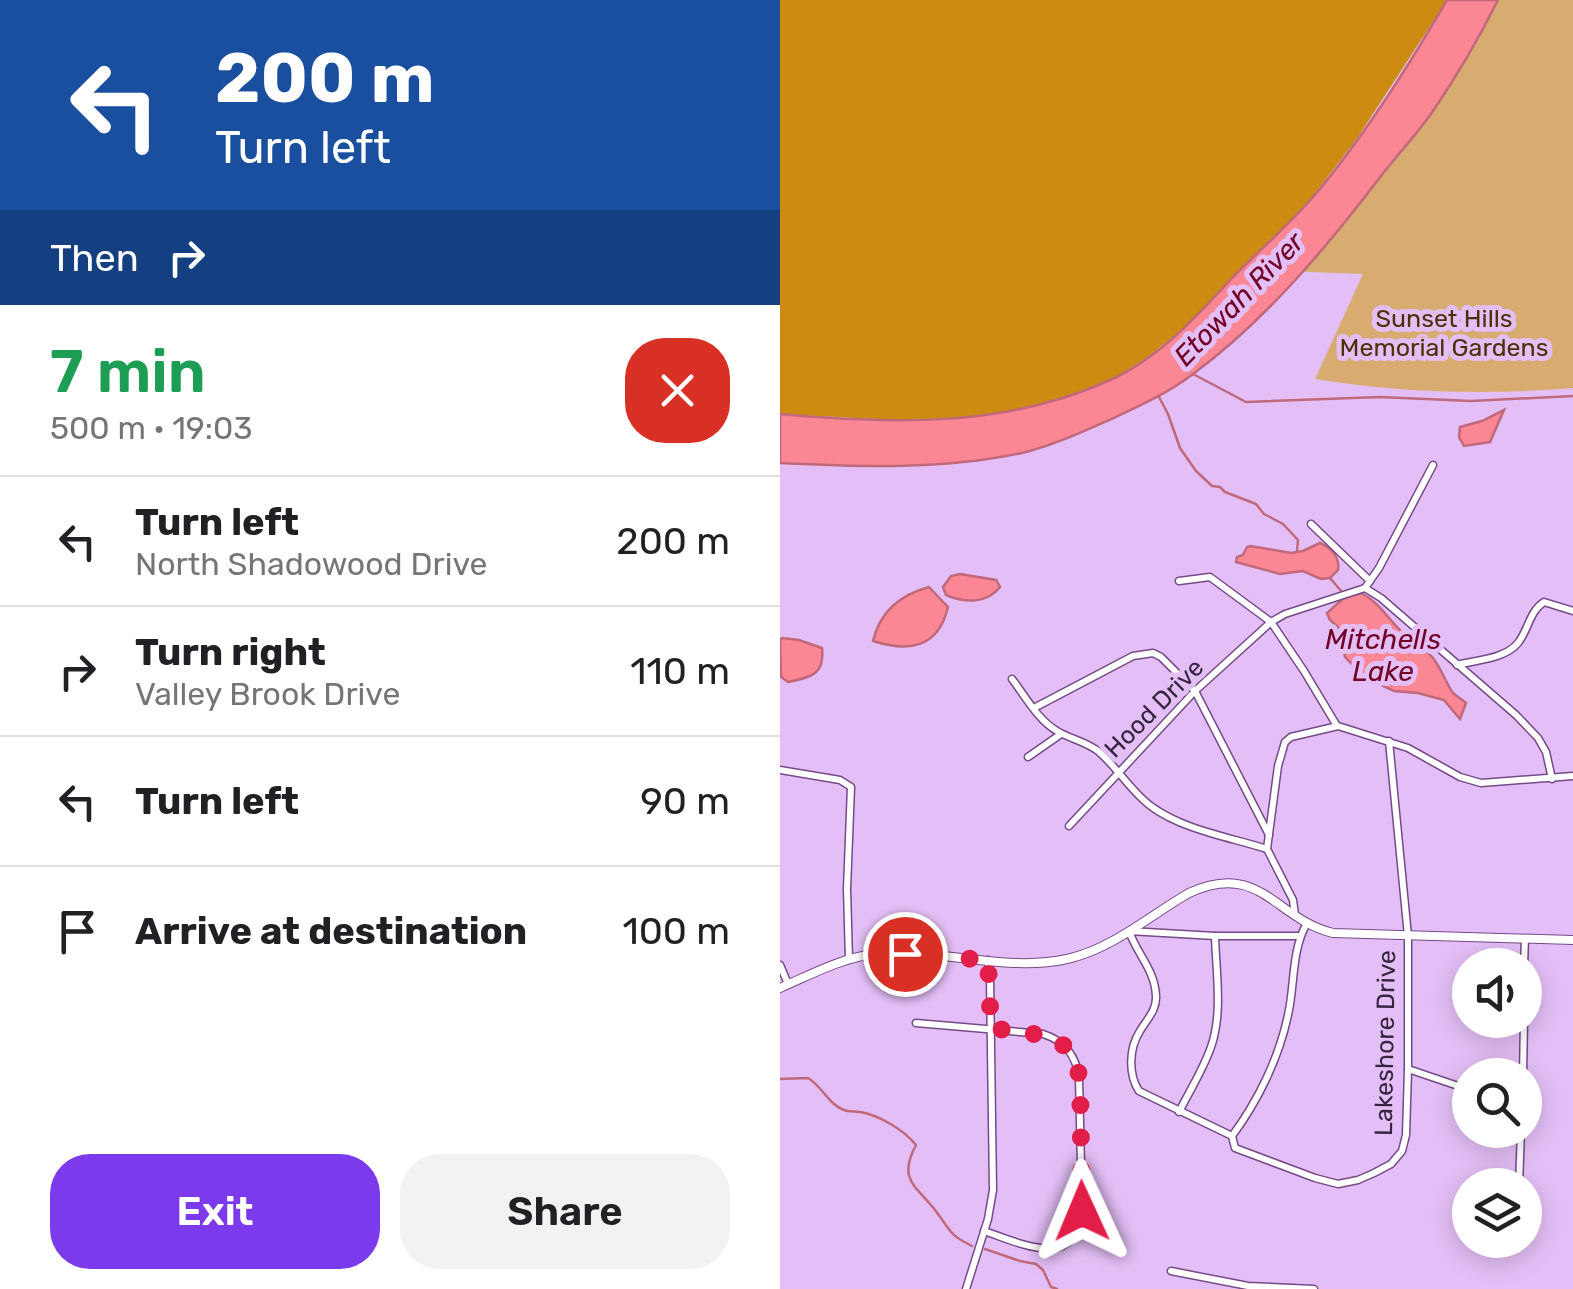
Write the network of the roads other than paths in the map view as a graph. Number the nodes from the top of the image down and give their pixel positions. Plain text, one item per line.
1 (1433, 464) dead end
2 (1311, 524) dead end
3 (1179, 580) dead end
4 (1368, 585) junction
5 (1573, 611) edge
6 (1271, 622) junction
7 (1457, 665) junction
8 (1012, 679) dead end
9 (1195, 691) junction
10 (1034, 708) junction
11 (1337, 726) junction
12 (1061, 734) junction
13 (1389, 741) junction
14 (1028, 757) dead end
15 (780, 770) edge
16 (1118, 772) junction
17 (1573, 776) edge
18 (1552, 780) junction
19 (1069, 826) dead end
20 (1270, 836) junction
21 (1267, 849) junction
22 (1295, 915) junction
23 (1306, 924) junction
24 (1128, 931) junction
25 (1215, 936) junction
26 (1300, 936) junction
27 (1408, 936) junction
28 (1525, 939) junction
29 (1573, 940) edge
30 (1525, 948) edge
31 (848, 960) junction
32 (991, 960) junction
33 (780, 965) edge
34 (784, 986) edge
35 (916, 1023) dead end
36 (991, 1028) junction
37 (1408, 1069) junction
38 (1452, 1084) edge
39 (1179, 1112) junction
40 (1232, 1136) junction
41 (984, 1231) junction
42 (1171, 1271) dead end
43 (966, 1289) edge
44 (1314, 1289) edge

1 - 4 street
2 - 4 street
3 - 6 street
4 - 6 street
4 - 7 street
5 - 7 street
6 - 9 street, Hood Drive
6 - 11 street
7 - 18 street
8 - 10 street
9 - 10 street
9 - 16 street, Hood Drive
9 - 20 street
10 - 12 street
11 - 13 street
11 - 20 street
12 - 14 street
12 - 16 street
13 - 18 street
13 - 27 street, Lakeshore Drive
15 - 31 street
16 - 19 street, Hood Drive
16 - 21 street
17 - 18 street
20 - 21 street
21 - 22 street
22 - 23 street
22 - 24 street
23 - 26 street
23 - 27 street
24 - 25 street
24 - 32 street
24 - 39 street
25 - 26 street
25 - 39 street
26 - 40 street
27 - 28 street
27 - 37 street, Lakeshore Drive
28 - 29 street
28 - 30 street
31 - 32 street
31 - 34 street
32 - 36 street
33 - 34 street
35 - 36 street
36 - 41 street
36 - 41 street
37 - 38 street
37 - 40 street, Lakeshore Drive
39 - 40 street
41 - 43 street
42 - 44 street

